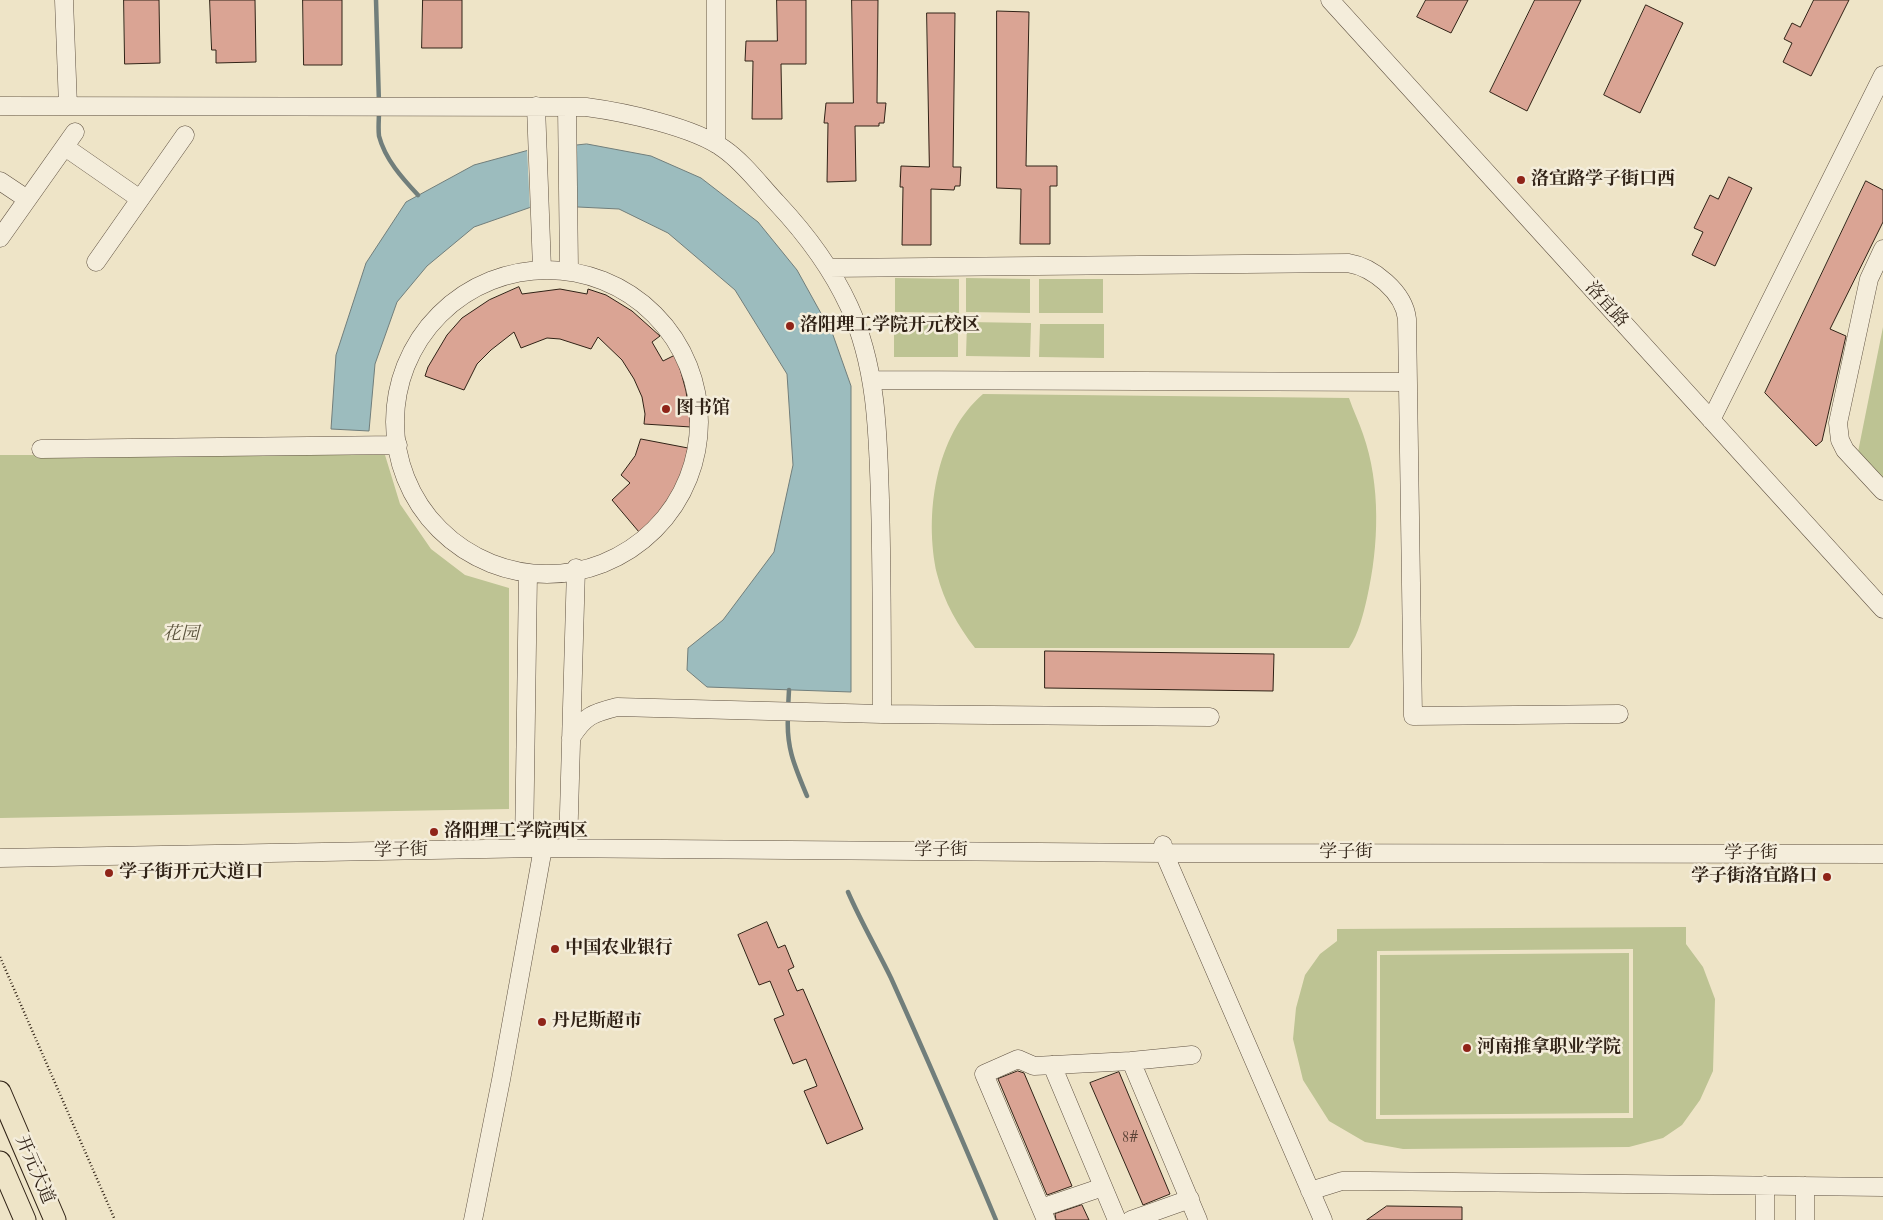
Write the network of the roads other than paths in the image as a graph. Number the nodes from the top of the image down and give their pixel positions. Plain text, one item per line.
1 (64, 0) edge
2 (716, 0) edge
3 (1330, 0) edge
4 (1346, 0) edge
5 (1880, 86) edge
6 (0, 106) edge
7 (68, 106) junction
8 (536, 106) junction
9 (567, 106) junction
10 (75, 132) dead end
11 (185, 135) dead end
12 (716, 144) junction
13 (65, 146) junction
14 (0, 181) edge
15 (27, 199) junction
16 (140, 199) junction
17 (0, 238) edge
18 (1883, 249) edge
19 (96, 262) dead end
20 (542, 268) junction
21 (828, 268) junction
22 (569, 269) junction
23 (872, 380) junction
24 (1408, 382) junction
25 (1714, 415) junction
26 (398, 445) junction
27 (40, 449) dead end
28 (1883, 491) edge
29 (576, 568) junction
30 (528, 574) junction
31 (1883, 592) edge
32 (1883, 609) edge
33 (882, 714) junction
34 (1620, 714) dead end
35 (1210, 717) dead end
36 (572, 738) junction
37 (524, 845) junction
38 (543, 845) junction
39 (568, 845) junction
40 (1883, 848) edge
41 (1163, 849) junction
42 (0, 853) edge
43 (1883, 854) edge
44 (0, 858) edge
45 (1192, 1055) dead end
46 (1132, 1061) junction
47 (1052, 1065) junction
48 (0, 1092) edge
49 (0, 1162) edge
50 (1765, 1185) junction
51 (1805, 1186) junction
52 (1103, 1187) junction
53 (1883, 1187) edge
54 (1310, 1191) junction
55 (1190, 1200) junction
56 (1044, 1214) edge
57 (25, 1220) edge
58 (55, 1220) edge
59 (473, 1220) edge
60 (1117, 1220) edge
61 (1132, 1220) edge
62 (1198, 1220) edge
63 (1323, 1220) edge
64 (1765, 1220) edge
65 (1804, 1220) edge

1 - 7 street
2 - 12 street
3 - 25 street, 洛宜路
4 - 25 street, 洛宜路
5 - 25 street
6 - 7 street
7 - 8 street
8 - 9 street
8 - 20 street
9 - 12 street
9 - 22 street
10 - 13 street
11 - 16 street
12 - 21 street
13 - 15 street
13 - 16 street
14 - 15 street
15 - 17 street
16 - 19 street
18 - 28 street
20 - 22 street
20 - 26 street
21 - 23 street
21 - 24 street
22 - 29 street
23 - 24 street
23 - 33 street
24 - 34 street
25 - 31 street, 洛宜路
25 - 32 street, 洛宜路
26 - 27 street
26 - 30 street
29 - 30 street
29 - 36 street
30 - 37 street
33 - 35 street
33 - 36 street
36 - 39 street
37 - 38 street, 学子街
37 - 42 street, 学子街
37 - 44 street, 学子街
38 - 39 street, 学子街
38 - 59 street
39 - 41 street, 学子街
40 - 41 street, 学子街
41 - 43 street, 学子街
41 - 54 street
45 - 46 street
46 - 47 street
46 - 55 street
47 - 52 street
47 - 56 street
48 - 58 main road, 开元大道
49 - 57 main road, 开元大道
50 - 51 street
50 - 54 street
50 - 64 street
51 - 53 street
51 - 65 street
52 - 56 street
52 - 60 street
54 - 63 street
55 - 61 street
55 - 62 street

